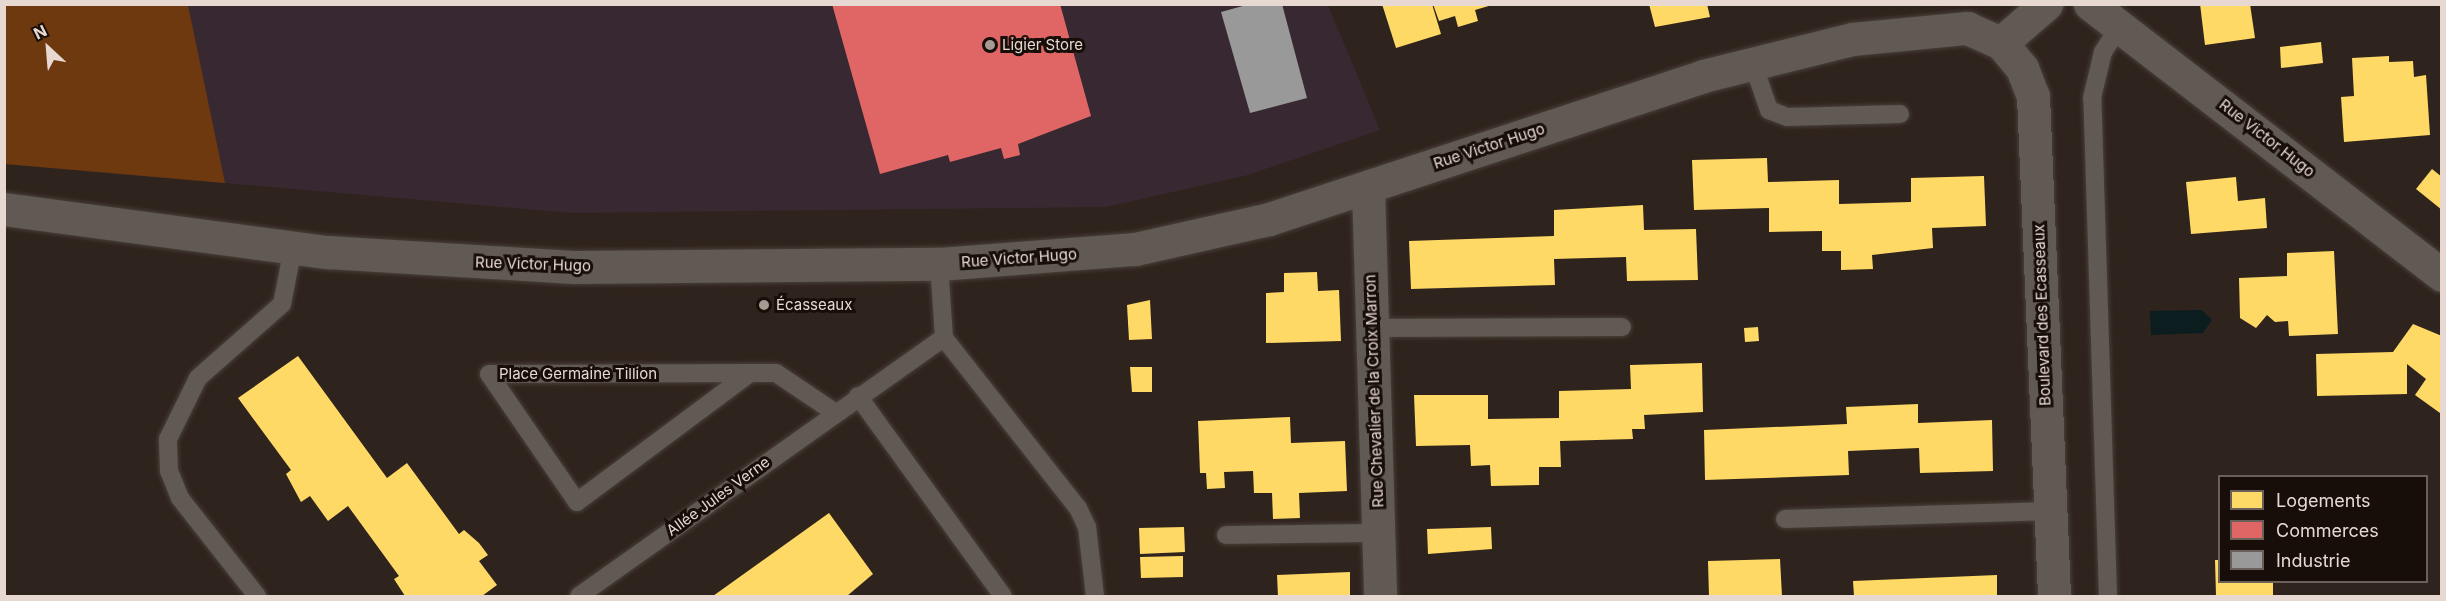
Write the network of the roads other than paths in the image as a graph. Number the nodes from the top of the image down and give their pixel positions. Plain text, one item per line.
1 (2046, 4) edge
2 (2090, 4) edge
3 (2119, 27) junction
4 (2001, 43) junction
5 (1753, 64) junction
6 (1900, 114) dead end
7 (1368, 186) junction
8 (4, 209) edge
9 (293, 248) junction
10 (939, 264) junction
11 (2442, 275) edge
12 (1622, 327) dead end
13 (1374, 328) junction
14 (944, 338) junction
15 (750, 373) junction
16 (858, 396) junction
17 (834, 412) junction
18 (2051, 511) junction
19 (1785, 519) dead end
20 (1378, 533) junction
21 (1226, 535) dead end
22 (257, 597) edge
23 (579, 597) edge
24 (1003, 597) edge
25 (1095, 597) edge
26 (1380, 597) edge
27 (2054, 597) edge
28 (2108, 597) edge

1 - 4 street
2 - 3 street, Rue Victor Hugo
3 - 11 street, Rue Victor Hugo
3 - 28 lane
4 - 5 street, Rue Victor Hugo
4 - 18 street, Boulevard des Ecasseaux
5 - 6 lane
5 - 7 street, Rue Victor Hugo
7 - 10 street, Rue Victor Hugo
7 - 13 street, Rue Chevalier de la Croix Marron
8 - 9 street, Rue Victor Hugo
9 - 10 street, Rue Victor Hugo
9 - 22 lane
10 - 14 lane
12 - 13 lane
13 - 20 street, Rue Chevalier de la Croix Marron
14 - 16 lane, Allée Jules Verne
14 - 25 lane
15 - 15 lane, Place Germaine Tillion
15 - 17 lane, Place Germaine Tillion
16 - 17 lane, Allée Jules Verne
16 - 24 lane
17 - 23 lane, Allée Jules Verne
18 - 19 lane
18 - 27 street, Boulevard des Ecasseaux
20 - 21 lane
20 - 26 street, Rue Chevalier de la Croix Marron

